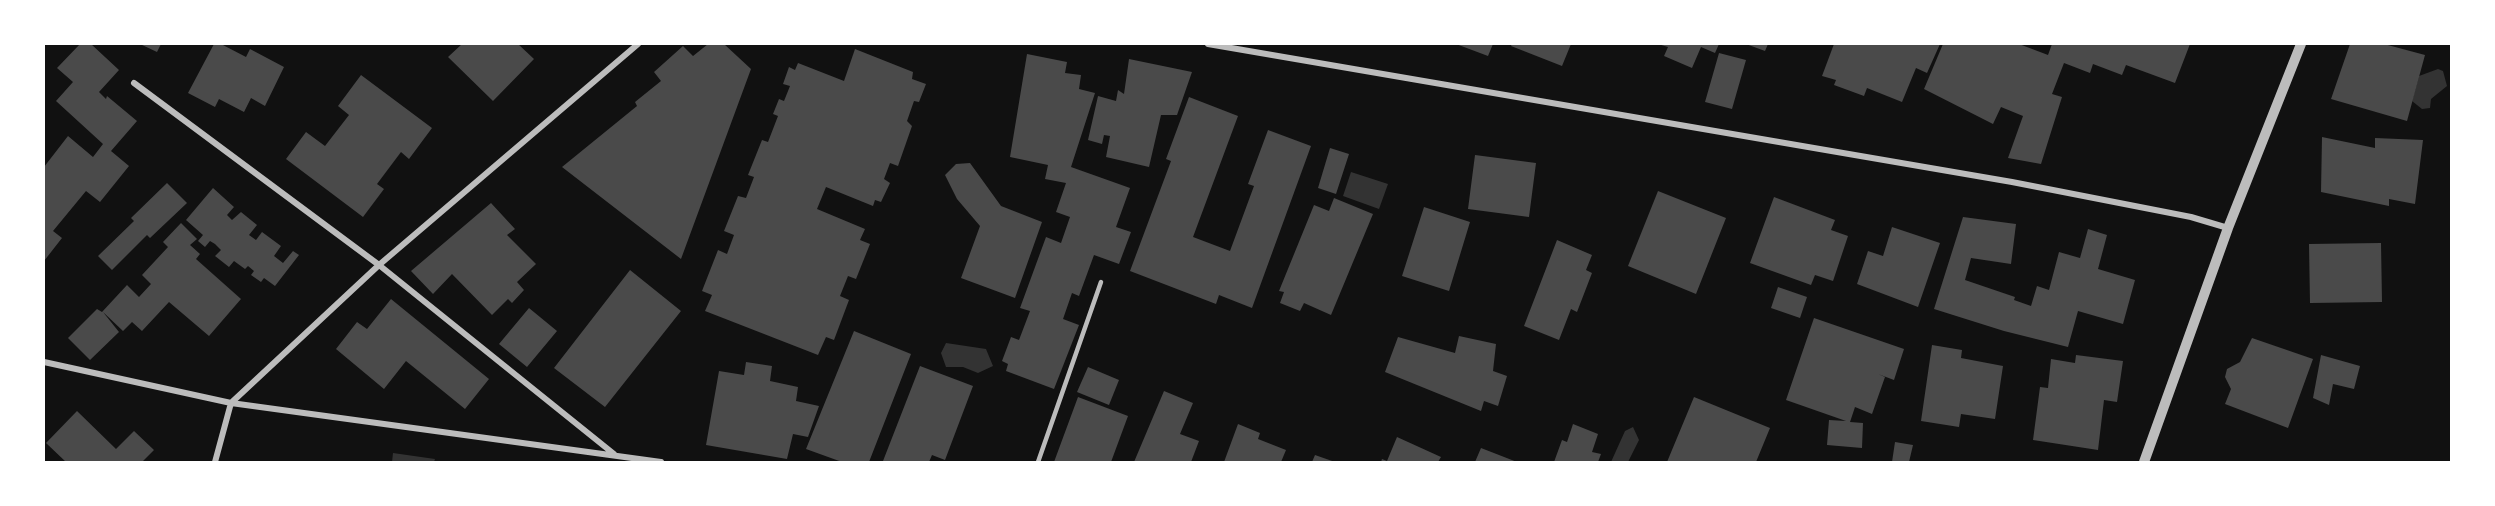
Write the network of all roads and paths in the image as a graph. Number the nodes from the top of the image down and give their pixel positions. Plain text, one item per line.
1 (638, 44) edge
2 (1208, 44) edge
3 (2301, 44) edge
4 (134, 83) dead end
5 (2228, 228) junction
6 (379, 265) junction
7 (1101, 282) dead end
8 (44, 362) edge
9 (231, 403) junction
10 (614, 454) junction
11 (215, 462) edge
12 (661, 462) edge
13 (1038, 462) edge
14 (2144, 462) edge

1 - 6 street
2 - 5 street
3 - 5 street
4 - 6 street
5 - 14 street
6 - 9 street
6 - 10 street
7 - 13 lane
8 - 9 street
9 - 10 street
9 - 11 street
10 - 12 street

